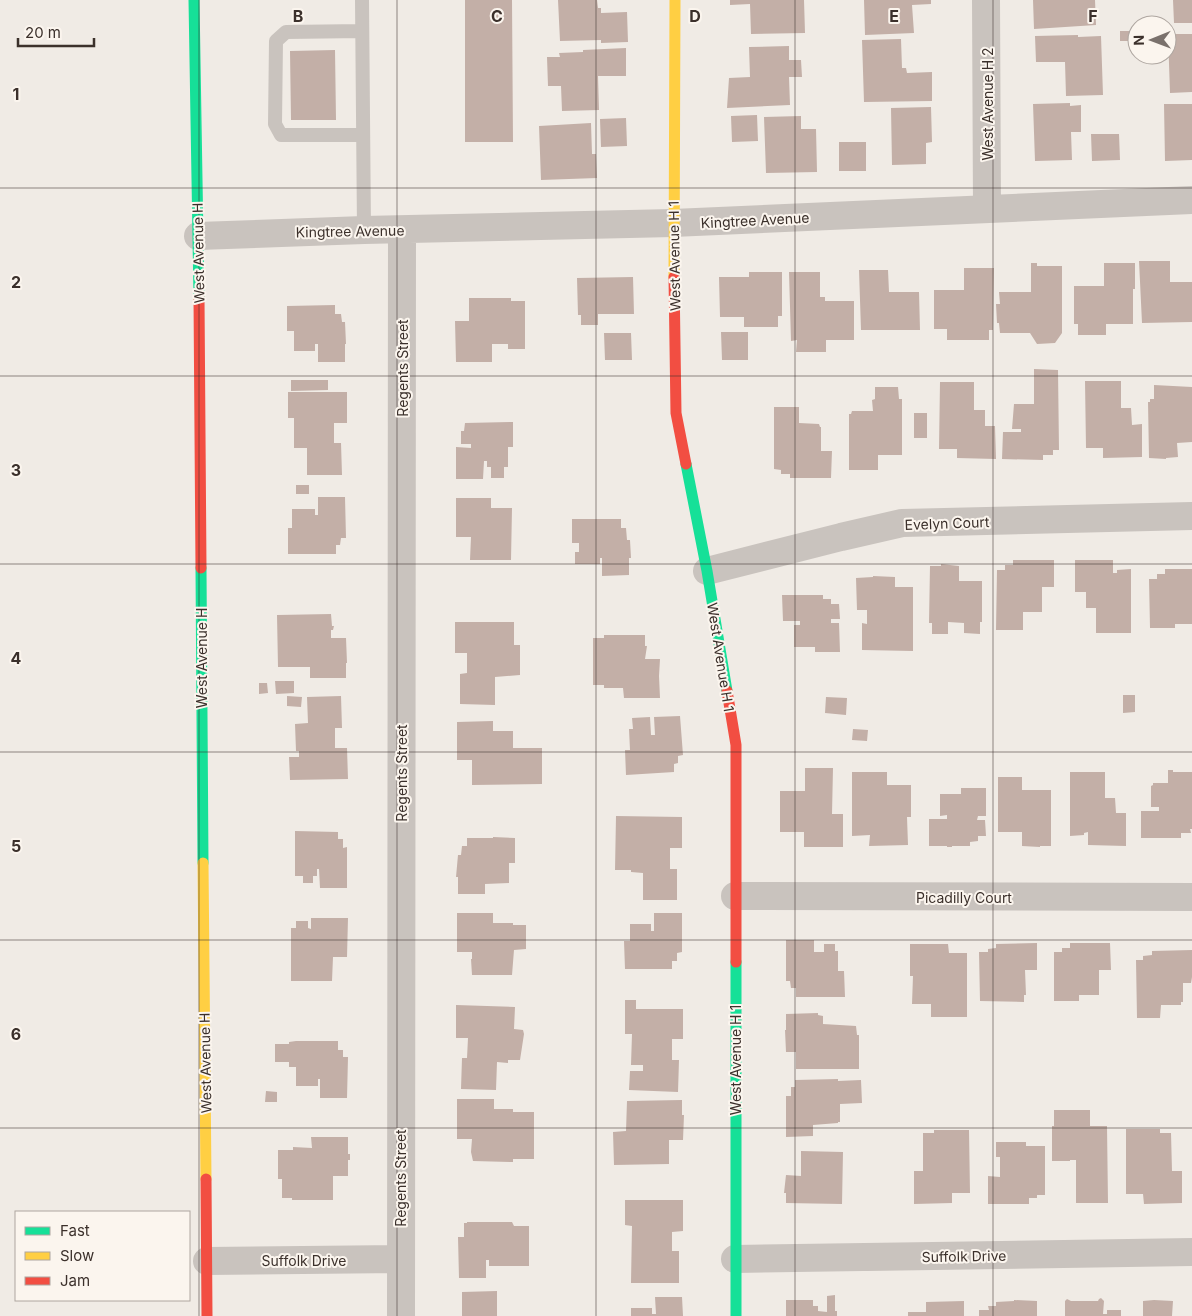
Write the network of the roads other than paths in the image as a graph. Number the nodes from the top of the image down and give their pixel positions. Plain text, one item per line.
1 (194, 0) edge
2 (362, 0) edge
3 (675, 0) edge
4 (986, 0) edge
5 (362, 31) junction
6 (363, 135) junction
7 (1192, 200) edge
8 (987, 208) junction
9 (673, 223) junction
10 (364, 230) junction
11 (402, 230) junction
12 (198, 236) junction
13 (1192, 516) edge
14 (707, 571) junction
15 (735, 896) junction
16 (1192, 897) edge
17 (1192, 1252) edge
18 (400, 1259) junction
19 (735, 1259) junction
20 (207, 1261) junction
21 (207, 1316) edge
22 (401, 1316) edge
23 (736, 1316) edge

1 - 12 street, West Avenue H
2 - 5 lane
3 - 9 street, West Avenue H 1
4 - 8 street, West Avenue H 2
5 - 6 lane
5 - 6 lane
6 - 10 lane
7 - 8 street, Kingtree Avenue
8 - 9 street, Kingtree Avenue
9 - 11 street, Kingtree Avenue
9 - 14 street, West Avenue H 1
10 - 11 street, Kingtree Avenue
10 - 12 street, Kingtree Avenue
11 - 18 street, Regents Street
12 - 20 street, West Avenue H
13 - 14 street, Evelyn Court
14 - 15 street, West Avenue H 1
15 - 16 street, Picadilly Court
15 - 19 street, West Avenue H 1
17 - 19 street, Suffolk Drive
18 - 20 street, Suffolk Drive
18 - 22 street, Regents Street
19 - 23 street, West Avenue H 1
20 - 21 street, West Avenue H

